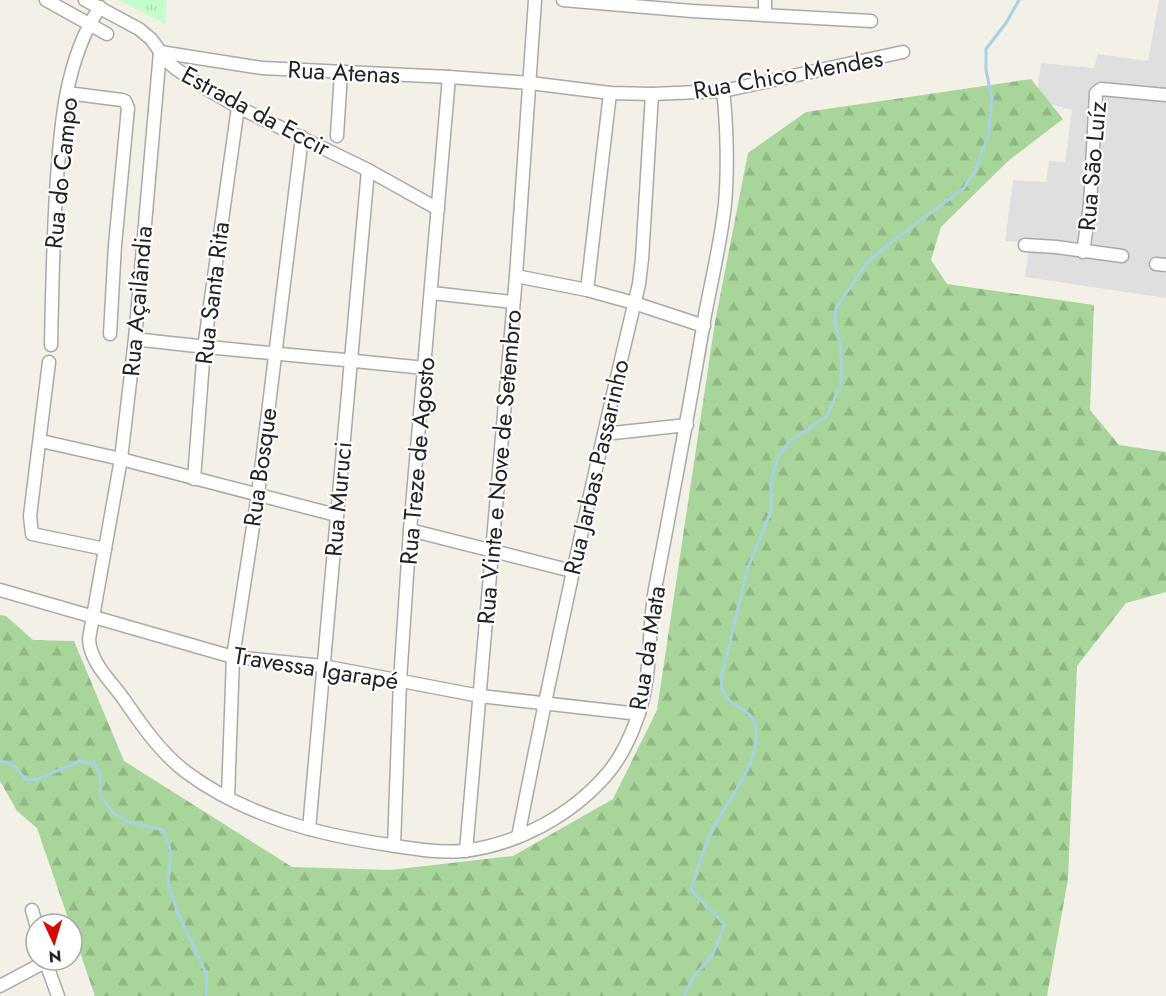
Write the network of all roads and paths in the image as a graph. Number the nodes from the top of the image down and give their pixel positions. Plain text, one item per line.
1 (46, 0) edge
2 (85, 0) edge
3 (535, 0) edge
4 (563, 0) edge
5 (765, 0) edge
6 (650, 4) edge
7 (692, 5) edge
8 (100, 7) junction
9 (765, 15) junction
10 (871, 21) dead end
11 (89, 24) junction
12 (107, 34) dead end
13 (160, 52) junction
14 (903, 52) dead end
15 (341, 72) junction
16 (448, 76) junction
17 (530, 83) junction
18 (723, 91) junction
19 (67, 93) junction
20 (610, 93) junction
21 (652, 94) junction
22 (1166, 95) edge
23 (238, 107) junction
24 (337, 136) dead end
25 (302, 137) junction
26 (368, 170) junction
27 (438, 209) junction
28 (1025, 245) dead end
29 (1083, 252) junction
30 (1122, 256) dead end
31 (516, 276) junction
32 (587, 290) junction
33 (432, 293) junction
34 (512, 302) junction
35 (634, 303) junction
36 (704, 326) junction
37 (110, 334) dead end
38 (135, 339) junction
39 (51, 345) dead end
40 (204, 348) junction
41 (275, 354) junction
42 (351, 360) junction
43 (49, 362) dead end
44 (424, 368) junction
45 (687, 425) junction
46 (604, 434) junction
47 (40, 441) junction
48 (121, 459) junction
49 (194, 479) junction
50 (258, 494) junction
51 (336, 515) junction
52 (410, 530) junction
53 (105, 549) junction
54 (491, 552) junction
55 (572, 571) junction
56 (0, 590) edge
57 (92, 616) junction
58 (233, 657) junction
59 (323, 666) junction
60 (400, 681) junction
61 (480, 696) junction
62 (543, 705) junction
63 (639, 714) junction
64 (228, 797) junction
65 (309, 829) junction
66 (518, 837) junction
67 (394, 846) junction
68 (466, 850) junction
69 (25, 972) edge
70 (49, 972) edge
71 (0, 986) edge
72 (58, 996) edge

1 - 11 street
2 - 8 street, Estrada da Eccir
3 - 17 street, Rua Vinte e Nove de Setembro
4 - 6 street
5 - 9 street
6 - 7 street
7 - 9 street
8 - 11 street, Rua do Campo
8 - 13 street, Estrada da Eccir
9 - 10 street
11 - 12 street
11 - 19 street, Rua do Campo
13 - 15 street, Rua Atenas
13 - 23 street, Estrada da Eccir
13 - 38 street, Rua Açailândia
14 - 18 street, Rua Chico Mendes
15 - 16 street, Rua Atenas
15 - 24 street
16 - 17 street, Rua Atenas
16 - 27 street, Rua Treze de Agosto
17 - 20 street, Rua Chico Mendes
17 - 31 street, Rua Vinte e Nove de Setembro
18 - 21 street, Rua Chico Mendes
18 - 36 street, Rua da Mata
19 - 37 street
19 - 39 street, Rua do Campo
20 - 21 street, Rua Chico Mendes
20 - 32 street
21 - 35 street, Rua Jarbas Passarinho
22 - 29 street, Rua São Luíz
23 - 25 street, Estrada da Eccir
23 - 40 street, Rua Santa Rita
25 - 26 street, Estrada da Eccir
25 - 41 street, Rua Bosque
26 - 27 street, Estrada da Eccir
26 - 42 street, Rua Muruci
27 - 33 street, Rua Treze de Agosto
28 - 29 street
29 - 30 street
31 - 32 street
31 - 34 street, Rua Vinte e Nove de Setembro
32 - 35 street
33 - 34 street
33 - 44 street, Rua Treze de Agosto
34 - 54 street, Rua Vinte e Nove de Setembro
35 - 36 street
35 - 46 street, Rua Jarbas Passarinho
36 - 45 street, Rua da Mata
38 - 40 street
38 - 48 street, Rua Açailândia
40 - 41 street
40 - 49 street, Rua Santa Rita
41 - 42 street
41 - 50 street, Rua Bosque
42 - 44 street
42 - 51 street, Rua Muruci
43 - 47 street
44 - 52 street, Rua Treze de Agosto
45 - 46 street
45 - 63 street, Rua da Mata
46 - 55 street, Rua Jarbas Passarinho
47 - 48 street
47 - 53 street
48 - 49 street
48 - 53 street, Rua Açailândia
49 - 50 street
50 - 51 street
50 - 58 street, Rua Bosque
51 - 59 street, Rua Muruci
52 - 54 street
52 - 60 street, Rua Treze de Agosto
53 - 57 street, Rua da Mata
54 - 55 street
54 - 61 street, Rua Vinte e Nove de Setembro
55 - 62 street, Rua Jarbas Passarinho
56 - 57 street, Travessa Igarapé
57 - 58 street, Travessa Igarapé
57 - 64 street, Rua da Mata
58 - 59 street, Travessa Igarapé
58 - 64 street, Rua Bosque
59 - 60 street, Travessa Igarapé
59 - 65 street, Rua Muruci
60 - 61 street, Travessa Igarapé
60 - 67 street, Rua Treze de Agosto
61 - 62 street, Travessa Igarapé
61 - 68 street, Rua Vinte e Nove de Setembro
62 - 63 street, Travessa Igarapé
62 - 66 street, Rua Jarbas Passarinho
63 - 66 street, Rua da Mata
64 - 65 street, Rua da Mata
65 - 67 street, Rua da Mata
66 - 68 street, Rua da Mata
67 - 68 street, Rua da Mata
69 - 71 street
70 - 72 street

